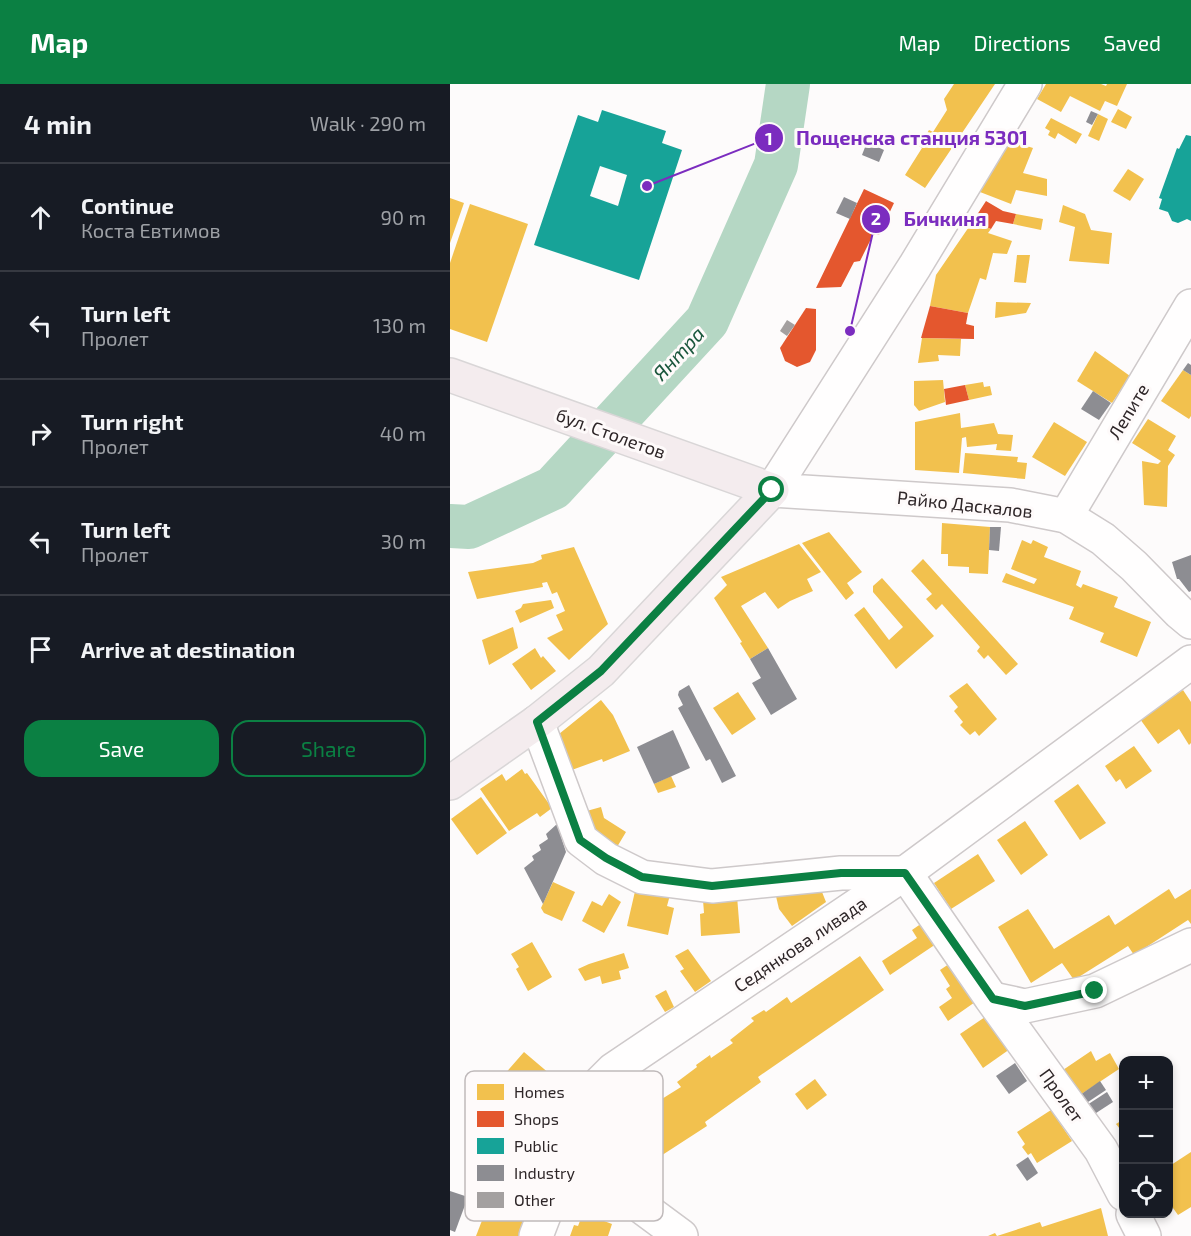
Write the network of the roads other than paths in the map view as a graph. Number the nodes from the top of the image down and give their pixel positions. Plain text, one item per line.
1 (1025, 84) edge
2 (1191, 306) edge
3 (450, 375) edge
4 (772, 490) junction
5 (1066, 516) junction
6 (1191, 622) edge
7 (1191, 662) edge
8 (537, 722) junction
9 (450, 783) edge
10 (905, 873) junction
11 (1191, 945) edge
12 (993, 999) junction
13 (612, 1071) edge
14 (1119, 1184) edge
15 (1135, 1218) edge
16 (542, 1221) edge
17 (661, 1221) edge
18 (536, 1236) edge
19 (681, 1236) edge
20 (1144, 1236) edge

1 - 4 street
2 - 5 street, Лепите
3 - 4 main road, бул. Столетов
4 - 5 street, Райко Даскалов
4 - 8 main road
5 - 6 street, Райко Даскалов
7 - 10 street, Седянкова ливада
8 - 9 main road
8 - 10 street
10 - 12 street, Пролет
10 - 13 street, Седянкова ливада
11 - 12 street
12 - 14 street, Пролет
15 - 20 street
16 - 18 street, Седянкова ливада
17 - 19 street

